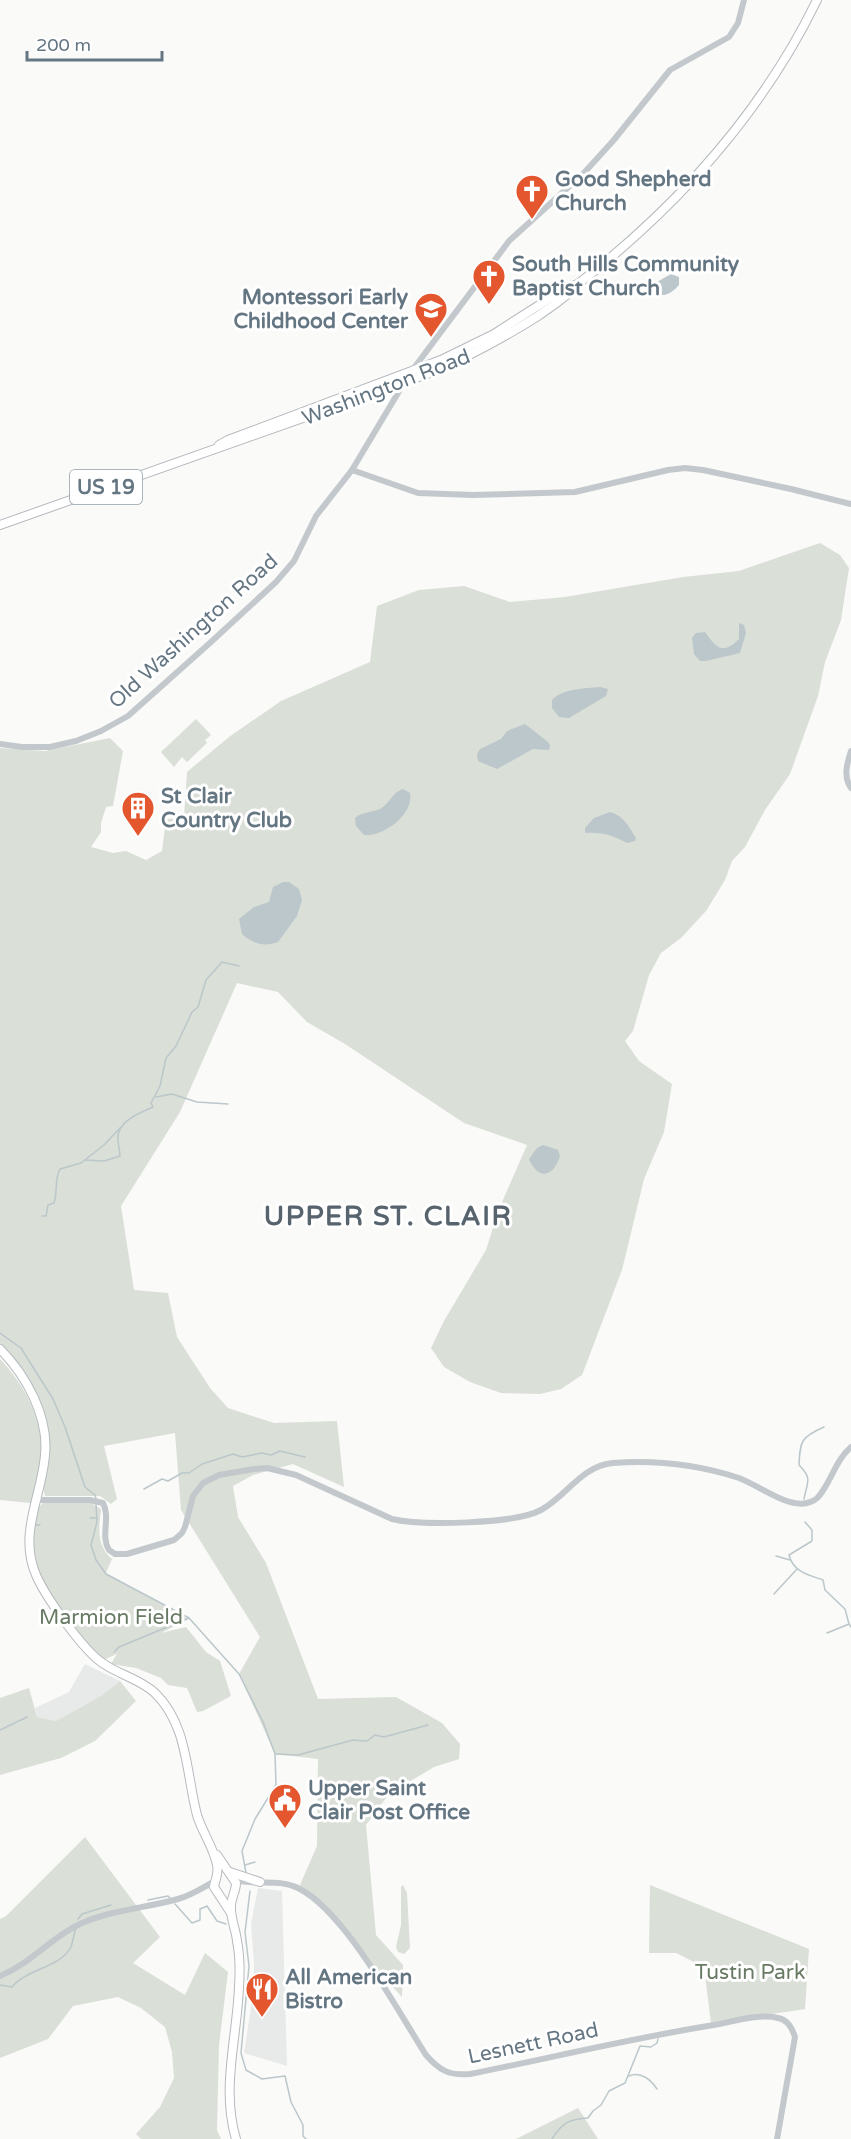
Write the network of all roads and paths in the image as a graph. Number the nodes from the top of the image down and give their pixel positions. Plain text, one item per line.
1 (744, 0) edge
2 (817, 0) edge
3 (578, 284) junction
4 (410, 373) junction
5 (403, 384) junction
6 (212, 449) junction
7 (352, 470) junction
8 (851, 504) edge
9 (0, 525) edge
10 (0, 744) edge
11 (851, 751) edge
12 (851, 788) edge
13 (0, 1349) edge
14 (851, 1447) edge
15 (36, 1500) junction
16 (210, 1847) junction
17 (232, 1876) junction
18 (216, 1879) junction
19 (258, 1883) junction
20 (234, 1892) junction
21 (195, 1893) junction
22 (218, 1894) junction
23 (231, 1913) junction
24 (0, 1976) edge
25 (236, 2139) edge
26 (777, 2139) edge

1 - 4 street, Old Washington Road
2 - 3 main road, Washington Road / US 19
3 - 4 main road, Washington Road / US 19
3 - 5 main road, Washington Road / US 19
4 - 5 street, Old Washington Road
4 - 6 main road, Washington Road / US 19
5 - 6 main road, Washington Road / US 19
5 - 7 street, Old Washington Road
6 - 9 main road, Washington Road / US 19
7 - 8 street
7 - 10 street, Old Washington Road
11 - 12 street
13 - 15 main road
14 - 15 street
15 - 16 main road
16 - 17 main road
16 - 18 main road
17 - 18 main road
17 - 19 main road
17 - 20 main road
18 - 21 street
18 - 22 main road
19 - 20 street, Lesnett Road
19 - 26 street, Lesnett Road
20 - 22 main road
20 - 23 main road
21 - 22 street
21 - 24 street
22 - 23 main road
23 - 25 main road

